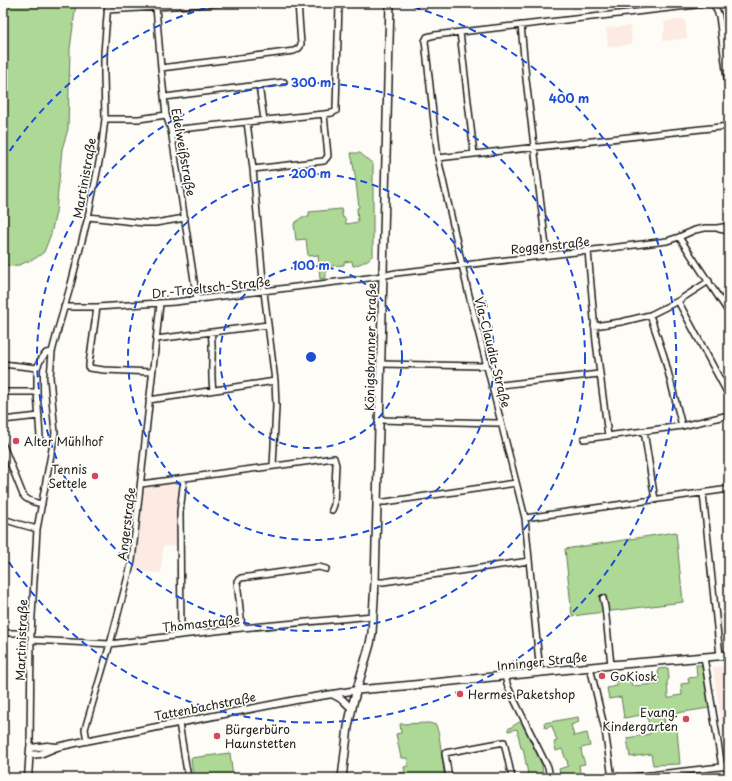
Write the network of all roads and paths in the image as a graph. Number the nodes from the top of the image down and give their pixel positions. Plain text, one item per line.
1 (108, 3) edge
2 (212, 3) edge
3 (223, 3) edge
4 (298, 3) edge
5 (339, 3) edge
6 (390, 3) edge
7 (156, 7) junction
8 (107, 10) junction
9 (521, 25) junction
10 (460, 32) junction
11 (161, 68) junction
12 (284, 82) dead end
13 (259, 85) junction
14 (729, 93) edge
15 (164, 97) junction
16 (166, 114) junction
17 (324, 114) junction
18 (105, 120) junction
19 (264, 120) junction
20 (248, 122) junction
21 (729, 126) edge
22 (171, 130) junction
23 (534, 148) junction
24 (474, 154) junction
25 (438, 158) junction
26 (254, 170) junction
27 (88, 217) junction
28 (185, 218) junction
29 (729, 226) edge
30 (717, 228) junction
31 (729, 231) edge
32 (679, 237) junction
33 (588, 251) junction
34 (547, 255) junction
35 (462, 265) junction
36 (383, 275) junction
37 (709, 281) junction
38 (264, 292) junction
39 (197, 300) junction
40 (678, 301) junction
41 (160, 304) junction
42 (64, 307) junction
43 (97, 307) junction
44 (729, 313) edge
45 (650, 315) junction
46 (268, 325) junction
47 (594, 326) junction
48 (211, 332) junction
49 (156, 339) junction
50 (52, 352) junction
51 (3, 364) edge
52 (381, 364) junction
53 (486, 365) junction
54 (37, 368) junction
55 (152, 372) junction
56 (599, 374) junction
57 (274, 381) junction
58 (492, 386) junction
59 (213, 390) junction
60 (3, 392) edge
61 (37, 392) junction
62 (729, 396) edge
63 (149, 400) junction
64 (729, 414) edge
65 (39, 416) junction
66 (3, 420) edge
67 (379, 420) junction
68 (501, 423) junction
69 (682, 426) junction
70 (644, 431) junction
71 (608, 436) junction
72 (40, 438) dead end
73 (584, 439) dead end
74 (3, 445) edge
75 (273, 466) junction
76 (184, 478) junction
77 (516, 483) junction
78 (141, 484) junction
79 (729, 489) edge
80 (703, 493) junction
81 (655, 500) junction
82 (377, 502) junction
83 (42, 504) junction
84 (332, 510) dead end
85 (3, 518) edge
86 (524, 518) junction
87 (37, 529) junction
88 (529, 561) junction
89 (326, 569) dead end
90 (376, 582) junction
91 (603, 598) dead end
92 (373, 616) junction
93 (242, 628) junction
94 (3, 633) edge
95 (31, 633) junction
96 (181, 635) junction
97 (31, 640) junction
98 (110, 644) junction
99 (729, 655) edge
100 (720, 656) junction
101 (704, 657) junction
102 (611, 665) junction
103 (590, 667) junction
104 (540, 673) junction
105 (506, 676) junction
106 (357, 690) junction
107 (332, 694) junction
108 (352, 709) junction
109 (180, 722) junction
110 (87, 741) junction
111 (30, 752) junction
112 (729, 766) edge
113 (722, 767) junction
114 (28, 778) edge
115 (188, 778) edge
116 (342, 778) edge
117 (449, 778) edge
118 (512, 778) edge
119 (550, 778) edge
120 (612, 778) edge
121 (624, 778) edge

1 - 8 street, Martinistraße
2 - 3 street
2 - 7 street
4 - 11 street
5 - 17 street
6 - 36 main road, Königsbrunner Straße
7 - 8 street
7 - 11 street, Edelweißstraße
8 - 18 street, Martinistraße
9 - 10 street
9 - 14 street
9 - 23 street
10 - 24 street
10 - 25 street, Via-Claudia-Straße
11 - 15 street, Edelweißstraße
12 - 13 street
13 - 15 street
13 - 19 street
15 - 16 street, Edelweißstraße
16 - 18 street
16 - 22 street, Edelweißstraße
17 - 19 street
17 - 26 street
18 - 27 street, Martinistraße
19 - 20 street
20 - 22 street
20 - 26 street
21 - 23 street
22 - 28 street, Edelweißstraße
23 - 24 street
23 - 34 street
24 - 25 street
25 - 35 street, Via-Claudia-Straße
26 - 38 street
27 - 28 street
27 - 42 street, Martinistraße
28 - 39 street, Edelweißstraße
29 - 30 street, Roggenstraße
30 - 31 street, Roggenstraße
30 - 32 street, Roggenstraße
32 - 33 street, Roggenstraße
32 - 37 street
33 - 34 street, Roggenstraße
33 - 47 street
34 - 35 street, Roggenstraße
35 - 36 street, Roggenstraße
35 - 53 street, Via-Claudia-Straße
36 - 38 street, Dr.-Troeltsch-Straße
36 - 52 main road, Königsbrunner Straße
37 - 40 street
37 - 44 street
38 - 39 street, Dr.-Troeltsch-Straße
38 - 46 street
39 - 41 street, Dr.-Troeltsch-Straße
40 - 45 street
40 - 62 street
41 - 43 street, Dr.-Troeltsch-Straße
41 - 49 street, Angerstraße
42 - 43 street, Dr.-Troeltsch-Straße
42 - 50 street, Martinistraße
43 - 55 street
45 - 47 street
45 - 69 street
46 - 48 street
46 - 57 street
47 - 56 street
48 - 49 street
48 - 59 street
49 - 55 street, Angerstraße
50 - 54 street
50 - 83 street, Martinistraße
51 - 54 street
52 - 53 street
52 - 67 main road, Königsbrunner Straße
53 - 58 street, Via-Claudia-Straße
54 - 61 street
55 - 63 street, Angerstraße
56 - 58 street
56 - 71 street
57 - 59 street
57 - 75 street
58 - 68 street, Via-Claudia-Straße
59 - 63 street
60 - 61 street
61 - 65 street
63 - 78 street, Angerstraße
64 - 69 street
65 - 66 street
65 - 72 street
67 - 68 street
67 - 82 main road, Königsbrunner Straße
68 - 77 street, Via-Claudia-Straße
69 - 70 street
70 - 71 street
70 - 81 street
71 - 73 street
74 - 83 street
75 - 76 street
75 - 84 street
76 - 78 street
76 - 96 street
77 - 82 street
77 - 86 street, Via-Claudia-Straße
78 - 98 street, Angerstraße
79 - 80 street
80 - 81 street
80 - 100 street
81 - 86 street
82 - 90 main road, Königsbrunner Straße
83 - 87 street, Martinistraße
85 - 87 street
86 - 88 street, Via-Claudia-Straße
87 - 95 street, Martinistraße
88 - 90 street
88 - 104 street, Via-Claudia-Straße
89 - 93 street
90 - 92 main road, Königsbrunner Straße
91 - 102 street
92 - 93 street, Thomastraße
92 - 106 main road, Königsbrunner Straße
93 - 96 street, Thomastraße
94 - 95 street
95 - 97 street, Martinistraße
96 - 98 street, Thomastraße
97 - 98 street, Thomastraße
97 - 111 street, Martinistraße
98 - 110 street, Angerstraße
99 - 100 main road, Inninger Straße
100 - 101 main road, Inninger Straße
101 - 102 main road, Inninger Straße
101 - 113 street
102 - 103 main road, Inninger Straße
103 - 104 main road, Inninger Straße
103 - 120 street
104 - 105 main road, Inninger Straße
105 - 106 main road, Inninger Straße
105 - 119 street
106 - 107 street, Tattenbachstraße
106 - 108 main road, Königsbrunner Straße
107 - 108 street
107 - 109 street, Tattenbachstraße
108 - 116 main road, Königsbrunner Straße
109 - 110 street, Tattenbachstraße
109 - 115 street
110 - 111 street, Tattenbachstraße
111 - 114 street, Martinistraße
112 - 113 street
113 - 121 street
117 - 118 street

